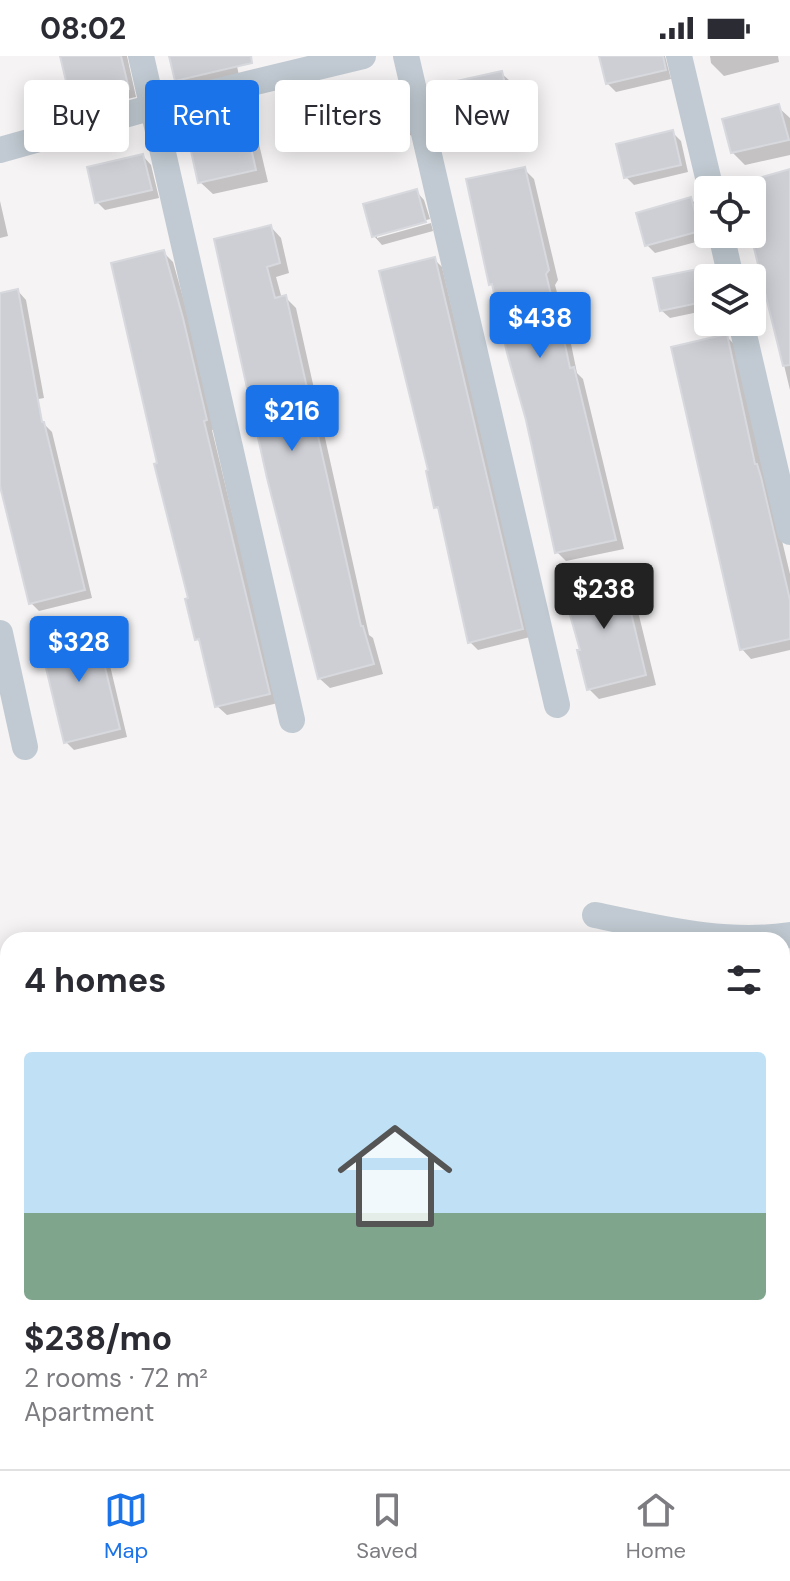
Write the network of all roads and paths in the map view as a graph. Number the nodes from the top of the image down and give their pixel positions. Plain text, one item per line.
1 (141, 56) edge
2 (363, 56) edge
3 (406, 56) edge
4 (679, 56) edge
5 (147, 80) edge
6 (259, 81) edge
7 (145, 109) edge
8 (0, 150) edge
9 (163, 152) edge
10 (708, 176) edge
11 (744, 336) edge
12 (790, 532) edge
13 (0, 633) edge
14 (557, 705) dead end
15 (292, 720) dead end
16 (25, 747) dead end
17 (595, 915) dead end
18 (677, 932) edge

1 - 5 street
2 - 6 street
3 - 14 street
4 - 10 street
7 - 8 street
9 - 15 street
11 - 12 street
13 - 16 street
17 - 18 street

